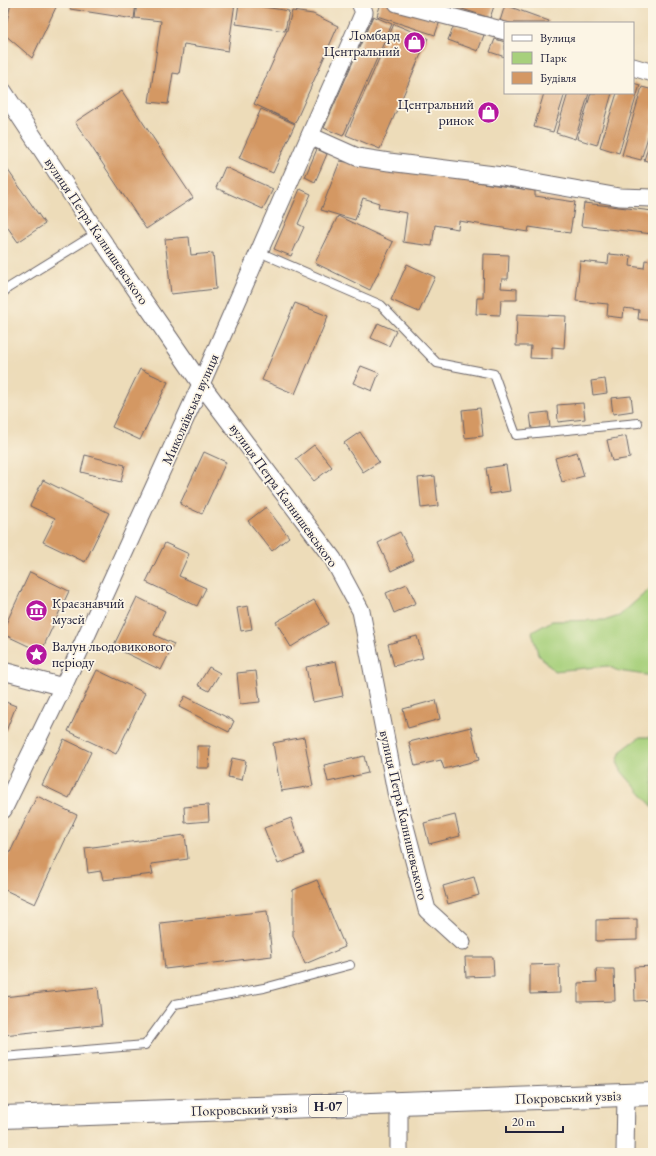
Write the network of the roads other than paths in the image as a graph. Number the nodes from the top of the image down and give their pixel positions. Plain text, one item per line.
1 (360, 3) edge
2 (397, 3) edge
3 (504, 31) edge
4 (634, 67) edge
5 (653, 73) edge
6 (3, 91) edge
7 (310, 136) junction
8 (653, 198) edge
9 (97, 233) junction
10 (259, 252) junction
11 (3, 280) edge
12 (5, 290) edge
13 (201, 384) junction
14 (638, 423) dead end
15 (3, 670) edge
16 (63, 687) junction
17 (3, 810) edge
18 (462, 942) dead end
19 (350, 965) dead end
20 (3, 1057) edge
21 (653, 1094) edge
22 (626, 1095) junction
23 (399, 1103) junction
24 (3, 1117) edge
25 (398, 1153) edge
26 (625, 1153) edge

1 - 7 street, Миколаївська вулиця
2 - 3 street
4 - 5 street
6 - 9 street, вулиця Петра Калнишевського
7 - 8 street
7 - 10 street, Миколаївська вулиця
9 - 12 lane
9 - 13 street, вулиця Петра Калнишевського
10 - 13 street, Миколаївська вулиця
10 - 14 lane
11 - 12 lane
13 - 16 street, Миколаївська вулиця
13 - 18 street, вулиця Петра Калнишевського
15 - 16 street
16 - 17 street, Миколаївська вулиця
19 - 20 lane
21 - 22 main road, Покровський узвіз / Н-07
22 - 23 main road, Покровський узвіз / Н-07
22 - 26 street
23 - 24 main road, Покровський узвіз / Н-07
23 - 25 street

